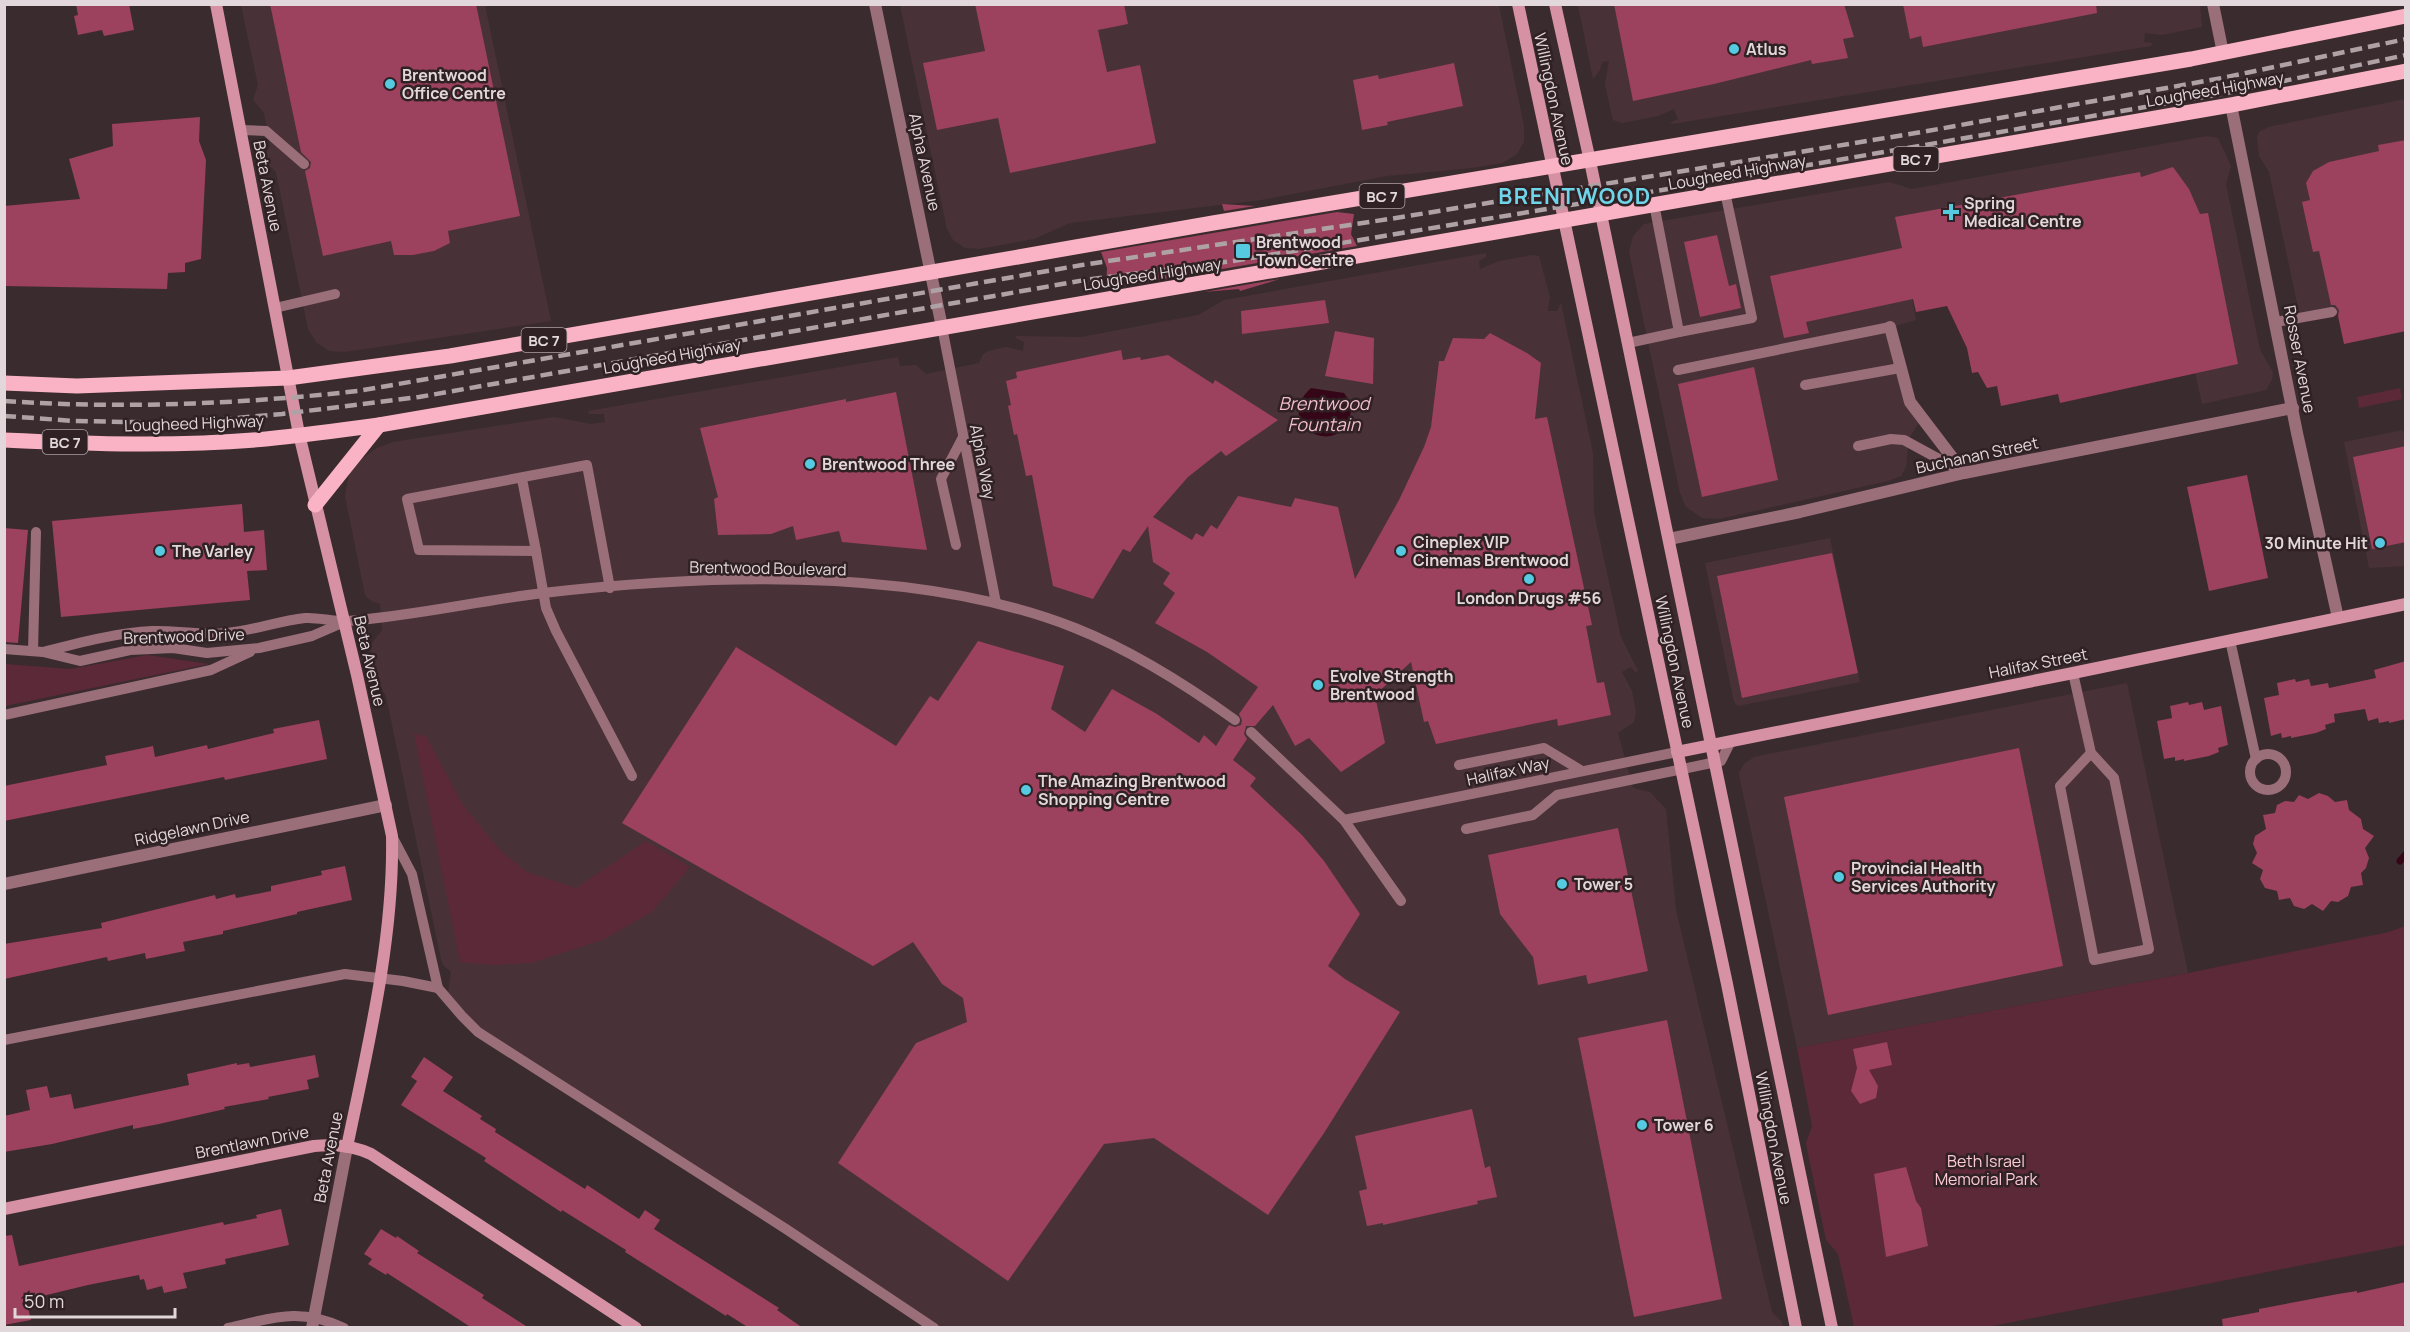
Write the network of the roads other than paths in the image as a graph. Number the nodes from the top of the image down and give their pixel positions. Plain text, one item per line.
1 (216, 4) edge
2 (875, 4) edge
3 (1518, 4) edge
4 (1555, 4) edge
5 (2213, 4) edge
6 (2406, 15) edge
7 (2223, 53) junction
8 (2406, 71) edge
9 (2231, 105) junction
10 (241, 130) junction
11 (1590, 161) junction
12 (304, 164) dead end
13 (1552, 167) junction
14 (1725, 192) junction
15 (1654, 204) junction
16 (1601, 214) junction
17 (1564, 220) junction
18 (932, 273) junction
19 (335, 294) dead end
20 (275, 308) junction
21 (2332, 312) dead end
22 (2276, 322) junction
23 (942, 327) junction
24 (1890, 327) joint
25 (1679, 332) junction
26 (1628, 344) junction
27 (1900, 368) junction
28 (1678, 369) dead end
29 (288, 378) junction
30 (4, 383) edge
31 (1805, 385) dead end
32 (2293, 408) junction
33 (380, 424) junction
34 (299, 435) junction
35 (963, 437) junction
36 (4, 440) edge
37 (1858, 446) dead end
38 (1964, 473) junction
39 (522, 478) junction
40 (315, 505) junction
41 (36, 532) dead end
42 (1669, 539) junction
43 (956, 545) dead end
44 (536, 551) junction
45 (610, 588) junction
46 (544, 593) junction
47 (996, 603) junction
48 (2406, 604) edge
49 (2338, 618) junction
50 (344, 622) junction
51 (2230, 640) junction
52 (259, 648) junction
53 (4, 649) edge
54 (38, 651) junction
55 (2073, 673) junction
56 (4, 714) edge
57 (1235, 720) dead end
58 (1251, 732) dead end
59 (1731, 741) junction
60 (1712, 745) junction
61 (1677, 752) junction
62 (2091, 753) junction
63 (2256, 759) dead end
64 (1715, 762) junction
65 (1459, 765) dead end
66 (1681, 769) junction
67 (1582, 771) junction
68 (632, 776) dead end
69 (386, 806) junction
70 (1344, 820) junction
71 (1466, 830) dead end
72 (392, 836) junction
73 (4, 884) edge
74 (1401, 900) dead end
75 (379, 978) junction
76 (438, 988) junction
77 (4, 1040) edge
78 (347, 1147) junction
79 (4, 1209) edge
80 (314, 1322) edge
81 (228, 1328) edge
82 (344, 1328) edge
83 (636, 1328) edge
84 (934, 1328) edge
85 (1796, 1328) edge
86 (1832, 1328) edge

1 - 10 main road, Beta Avenue
2 - 18 street, Alpha Avenue
3 - 13 main road, Willingdon Avenue
4 - 11 main road, Willingdon Avenue
5 - 7 street
6 - 7 main road, Lougheed Highway / BC 7
7 - 11 main road, Lougheed Highway / BC 7
8 - 9 main road, Lougheed Highway / BC 7
9 - 14 main road, Lougheed Highway / BC 7
9 - 22 street, Rosser Avenue
10 - 12 lane
10 - 20 main road, Beta Avenue
11 - 13 main road, Lougheed Highway / BC 7
11 - 16 main road, Willingdon Avenue
13 - 17 main road, Willingdon Avenue
13 - 18 main road, Lougheed Highway / BC 7
14 - 15 main road, Lougheed Highway / BC 7
14 - 25 lane
15 - 16 main road, Lougheed Highway / BC 7
15 - 25 lane
16 - 17 main road, Lougheed Highway / BC 7
16 - 26 main road, Willingdon Avenue
17 - 23 main road, Lougheed Highway / BC 7
17 - 61 main road, Willingdon Avenue
18 - 23 street, Alpha Avenue
18 - 29 main road, Lougheed Highway / BC 7
19 - 20 lane
20 - 29 main road, Beta Avenue
21 - 22 lane
22 - 32 street, Rosser Avenue
23 - 33 main road, Lougheed Highway / BC 7
23 - 35 lane, Alpha Way
24 - 27 street
24 - 28 lane
25 - 26 lane
26 - 42 main road, Willingdon Avenue
27 - 31 lane
27 - 38 street
29 - 30 main road, Lougheed Highway / BC 7
29 - 34 main road, Beta Avenue
32 - 38 street, Buchanan Street
32 - 49 street, Rosser Avenue
33 - 34 main road, Lougheed Highway / BC 7
33 - 40 main road
34 - 36 main road, Lougheed Highway / BC 7
34 - 40 main road, Beta Avenue
35 - 43 lane
35 - 47 lane, Alpha Way
37 - 38 lane
38 - 42 street, Buchanan Street
39 - 44 lane
39 - 44 lane
39 - 45 lane
40 - 50 main road, Beta Avenue
41 - 54 lane
42 - 60 main road, Willingdon Avenue
44 - 46 lane
45 - 46 lane, Brentwood Boulevard
45 - 47 lane, Brentwood Boulevard
46 - 50 lane, Brentwood Boulevard
46 - 68 lane
47 - 57 lane, Brentwood Boulevard
48 - 49 main road, Halifax Street
49 - 51 main road, Halifax Street
50 - 52 lane, Brentwood Drive
50 - 54 lane, Brentwood Drive
50 - 69 main road, Beta Avenue
51 - 55 main road, Halifax Street
51 - 63 lane
52 - 54 lane, Brentwood Drive
52 - 56 lane
53 - 54 lane, Brentwood Drive
55 - 59 main road, Halifax Street
55 - 62 lane
58 - 70 lane
59 - 60 main road, Halifax Street
59 - 64 lane
60 - 61 main road, Halifax Street
60 - 64 main road, Willingdon Avenue
61 - 66 main road, Willingdon Avenue
61 - 67 lane, Halifax Way
62 - 62 lane
64 - 66 lane
64 - 86 main road, Willingdon Avenue
65 - 67 lane
66 - 71 lane
66 - 85 main road, Willingdon Avenue
67 - 70 lane, Halifax Way
69 - 72 main road, Beta Avenue
69 - 73 street, Ridgelawn Drive
70 - 74 lane
72 - 75 main road, Beta Avenue
72 - 76 lane
75 - 76 lane
75 - 77 lane
75 - 78 main road, Beta Avenue
76 - 84 lane
78 - 79 main road, Brentlawn Drive
78 - 80 street, Beta Avenue
78 - 83 main road, Brentlawn Drive
80 - 81 lane
80 - 82 lane

